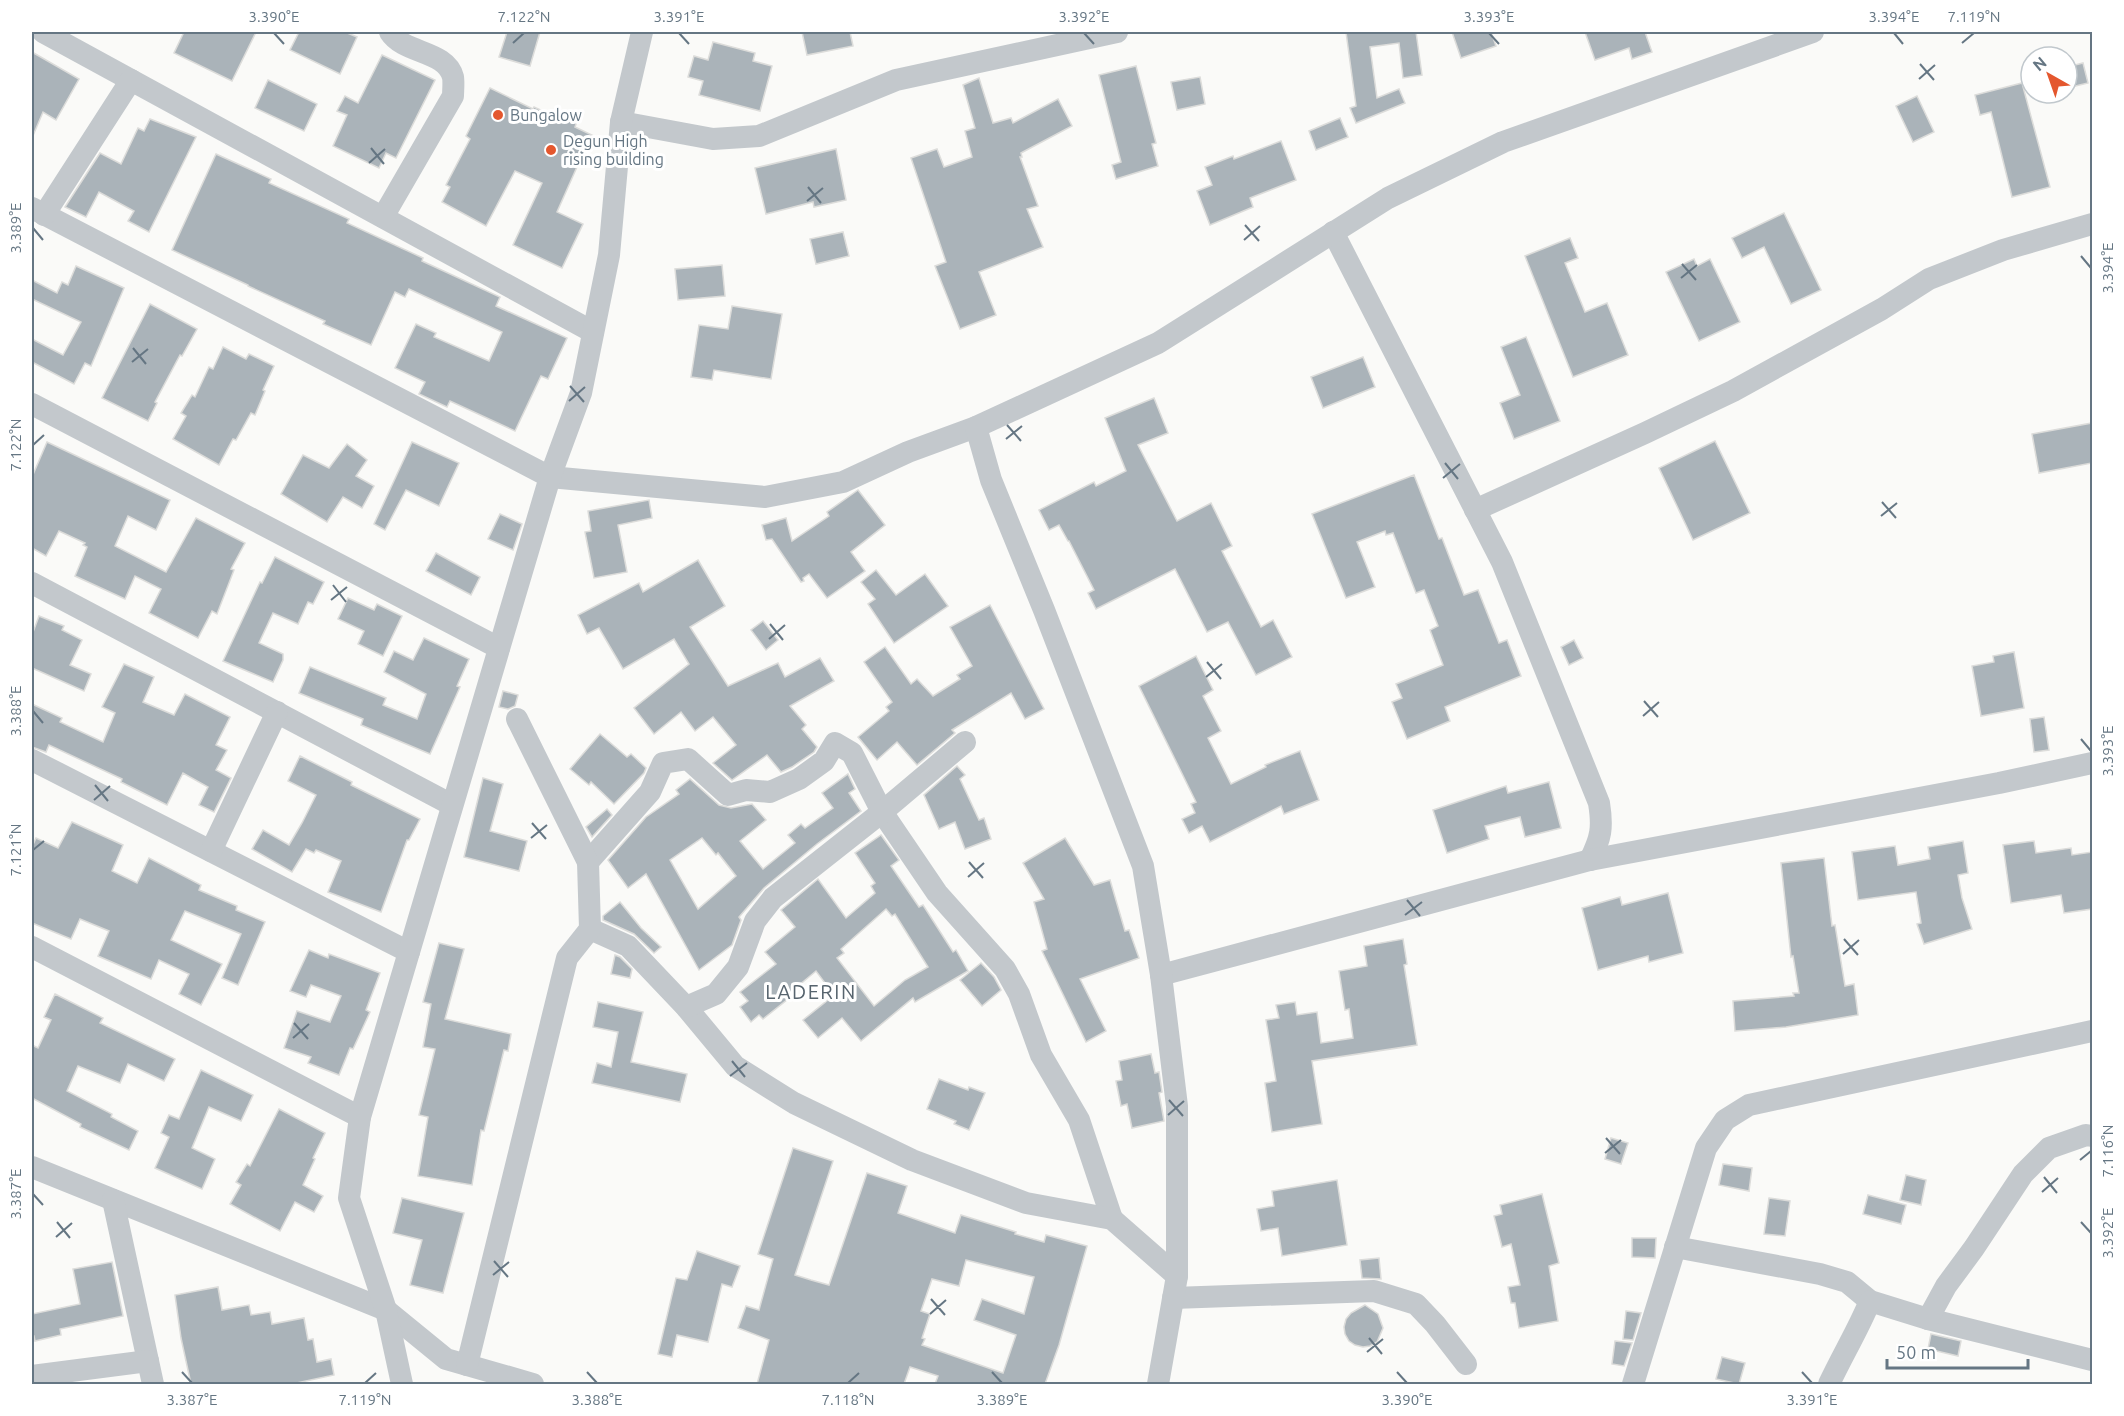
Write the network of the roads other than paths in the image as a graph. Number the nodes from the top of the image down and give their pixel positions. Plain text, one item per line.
1 (43, 32) edge
2 (642, 32) edge
3 (1117, 32) edge
4 (1813, 32) edge
5 (389, 35) edge
6 (130, 80) junction
7 (621, 122) junction
8 (38, 211) edge
9 (382, 217) junction
10 (2092, 224) edge
11 (1333, 232) junction
12 (593, 332) junction
13 (32, 404) edge
14 (976, 427) junction
15 (550, 477) junction
16 (1475, 510) junction
17 (32, 583) edge
18 (499, 648) junction
19 (277, 712) junction
20 (517, 719) dead end
21 (965, 742) dead end
22 (32, 760) edge
23 (2092, 763) edge
24 (452, 805) junction
25 (882, 812) junction
26 (211, 851) junction
27 (1590, 860) junction
28 (588, 862) junction
29 (590, 929) junction
30 (32, 947) edge
31 (409, 952) junction
32 (1161, 975) junction
33 (686, 1007) junction
34 (2092, 1031) edge
35 (360, 1117) junction
36 (2092, 1136) edge
37 (32, 1167) edge
38 (113, 1200) junction
39 (1112, 1219) junction
40 (1675, 1247) junction
41 (1177, 1276) junction
42 (1173, 1298) junction
43 (1870, 1301) junction
44 (386, 1310) junction
45 (1928, 1318) junction
46 (2092, 1360) edge
47 (148, 1361) junction
48 (1466, 1364) dead end
49 (467, 1365) junction
50 (32, 1376) edge
51 (153, 1384) edge
52 (402, 1384) edge
53 (534, 1384) edge
54 (1158, 1384) edge
55 (1633, 1384) edge
56 (1829, 1384) edge

1 - 6 street
2 - 7 street
3 - 7 street
4 - 11 street
5 - 9 street
6 - 8 street
6 - 9 street
7 - 12 street
8 - 15 street
9 - 12 street
10 - 16 street
11 - 14 street
11 - 16 street
12 - 15 street
13 - 18 street
14 - 15 street
14 - 32 street
15 - 18 street
16 - 27 street
17 - 19 street
18 - 24 street
19 - 24 street
19 - 26 street
20 - 28 street
21 - 25 street
22 - 26 street
23 - 27 street
24 - 31 street
25 - 28 street
25 - 33 street
25 - 39 street
26 - 31 street
27 - 32 street
28 - 29 street
29 - 33 street
29 - 49 street
30 - 35 street
31 - 35 street
32 - 41 street
33 - 39 street
34 - 40 street
35 - 44 street
36 - 45 street
37 - 38 street
38 - 44 street
38 - 47 street
39 - 41 street
40 - 43 street
40 - 55 street
41 - 42 street
42 - 48 street
42 - 54 street
43 - 45 street
43 - 56 street
44 - 49 street
44 - 52 street
45 - 46 street
47 - 50 street
47 - 51 street
49 - 53 street

